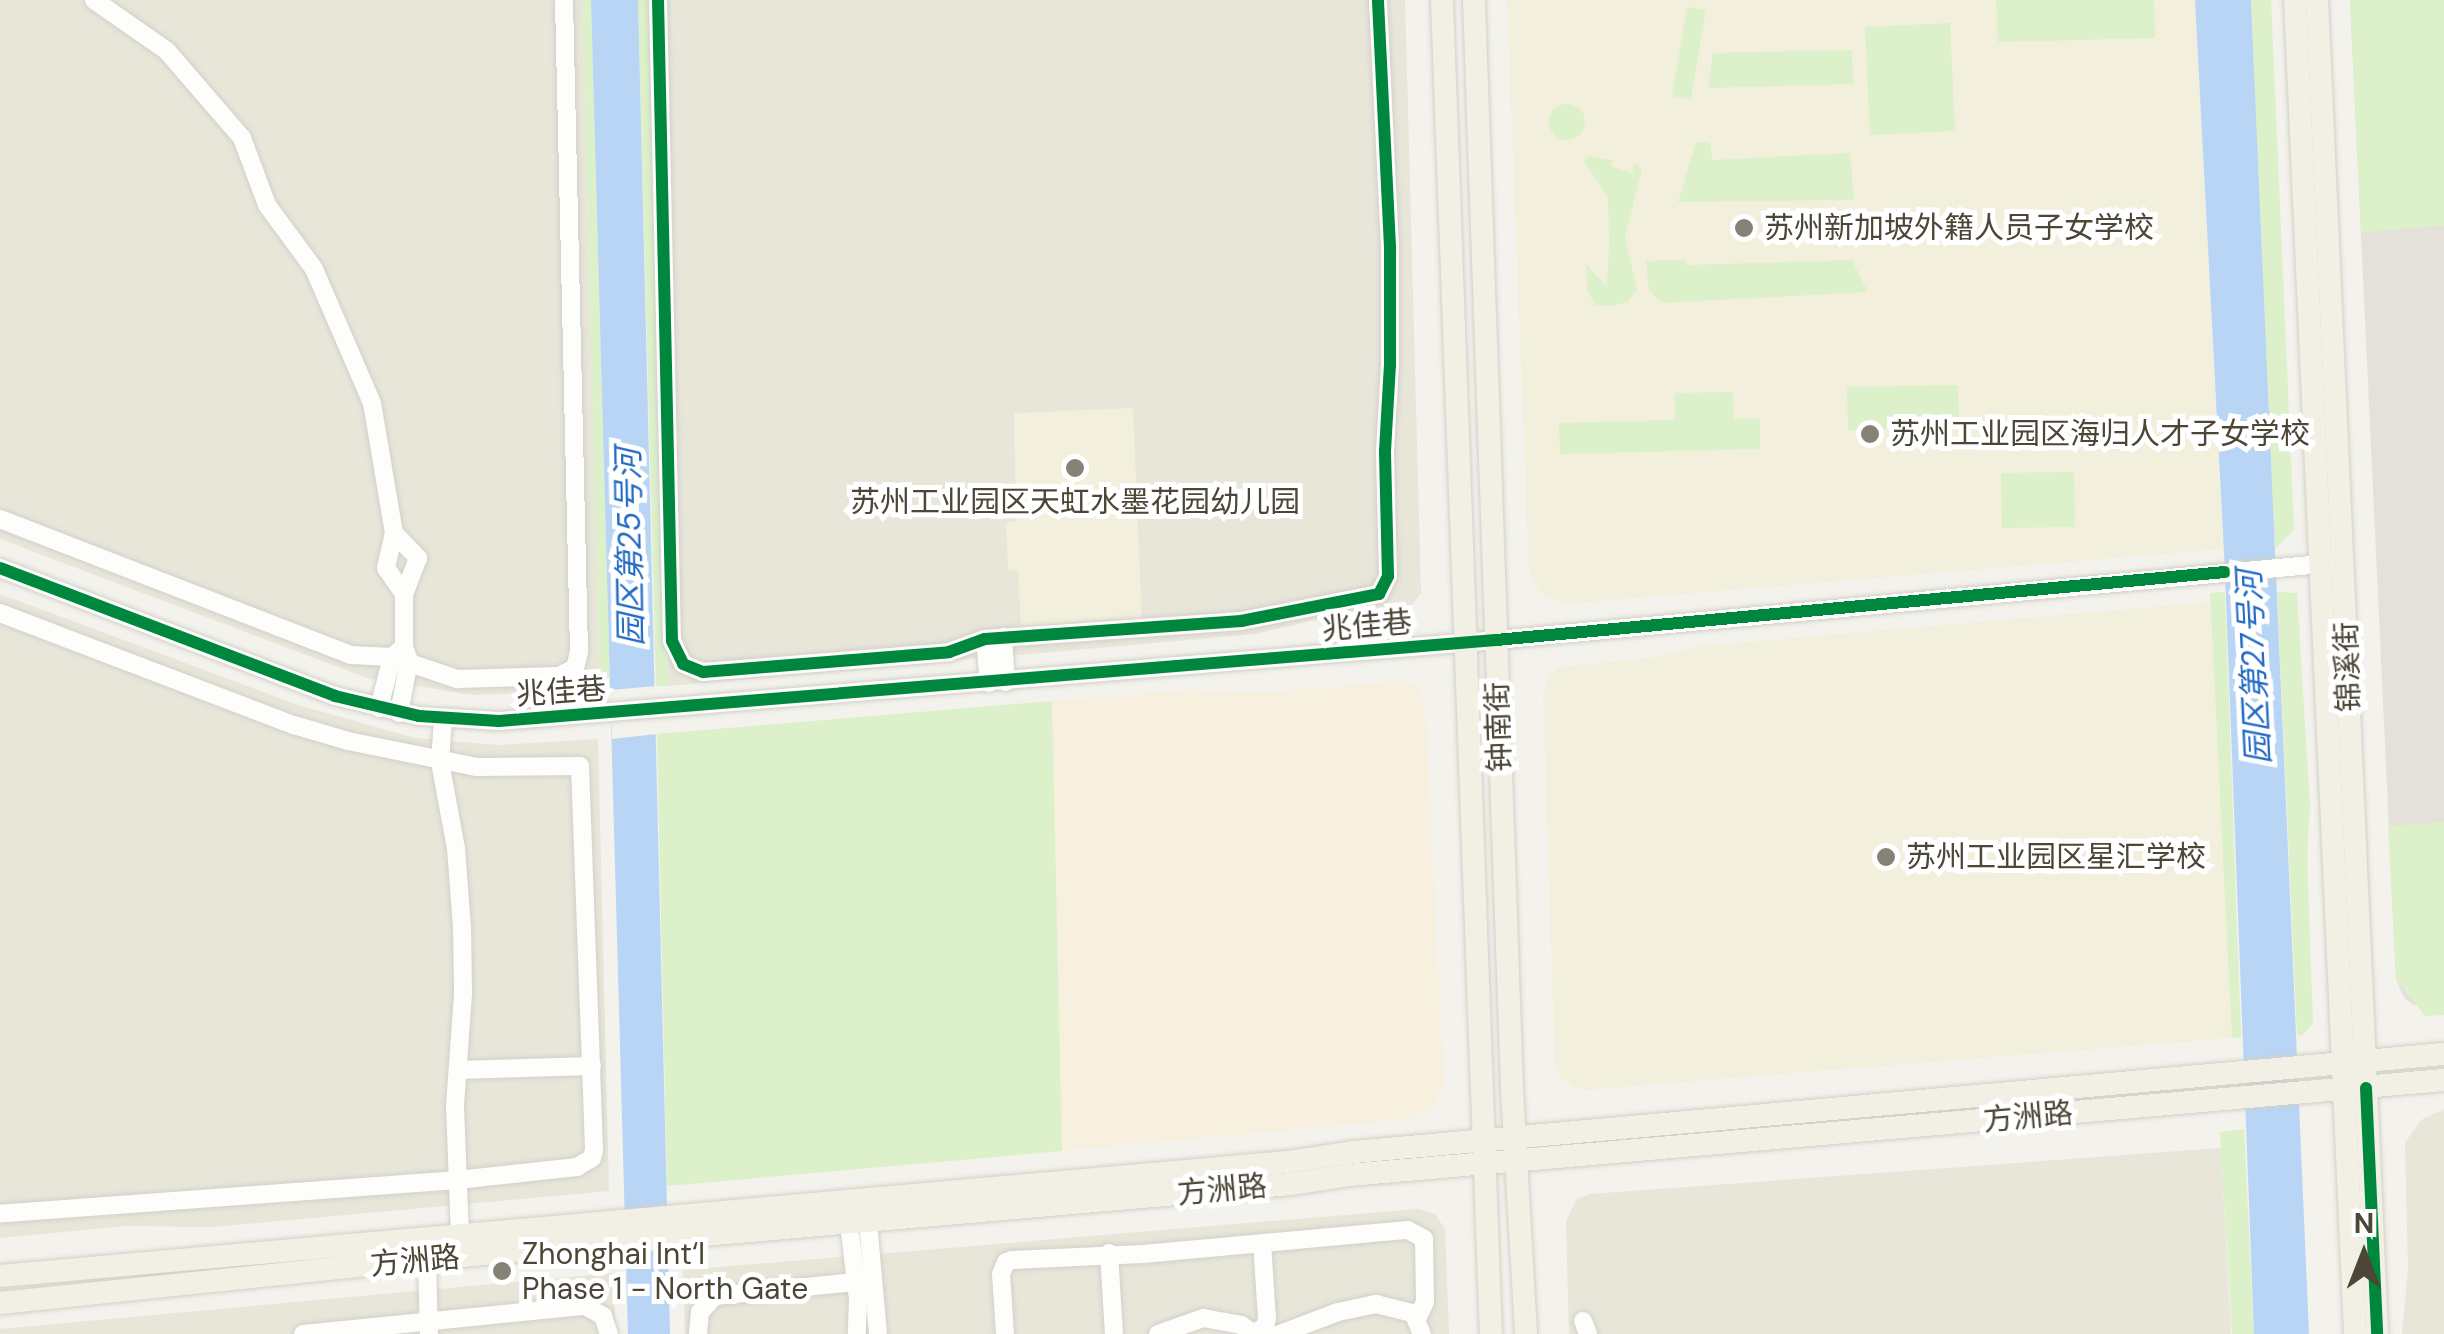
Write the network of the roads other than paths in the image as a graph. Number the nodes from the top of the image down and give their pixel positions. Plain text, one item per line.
1 (94, 0) edge
2 (564, 0) edge
3 (658, 0) edge
4 (1378, 0) edge
5 (1442, 0) edge
6 (1474, 0) edge
7 (2296, 0) edge
8 (2317, 0) edge
9 (0, 519) edge
10 (394, 533) junction
11 (2332, 563) junction
12 (0, 568) edge
13 (404, 594) junction
14 (0, 613) edge
15 (994, 638) junction
16 (1496, 640) junction
17 (1464, 642) junction
18 (402, 655) junction
19 (998, 683) junction
20 (379, 708) junction
21 (399, 713) junction
22 (443, 719) junction
23 (440, 762) junction
24 (2444, 1054) edge
25 (2354, 1062) junction
26 (592, 1066) junction
27 (458, 1070) junction
28 (2444, 1080) edge
29 (2355, 1089) junction
30 (1518, 1151) junction
31 (1484, 1154) junction
32 (458, 1180) junction
33 (0, 1214) edge
34 (858, 1223) junction
35 (668, 1228) junction
36 (626, 1232) junction
37 (460, 1235) junction
38 (1262, 1243) junction
39 (1110, 1253) junction
40 (427, 1260) junction
41 (0, 1276) edge
42 (855, 1282) junction
43 (0, 1302) edge
44 (1420, 1326) edge
45 (429, 1328) edge
46 (303, 1334) edge
47 (609, 1334) edge
48 (698, 1334) edge
49 (857, 1334) edge
50 (878, 1334) edge
51 (1005, 1334) edge
52 (1114, 1334) edge
53 (1158, 1334) edge
54 (1255, 1334) edge
55 (1280, 1334) edge
56 (1491, 1334) edge
57 (1526, 1334) edge
58 (2355, 1334) edge
59 (2377, 1334) edge

1 - 10 street
2 - 18 street
3 - 15 street
4 - 15 street
5 - 17 main road, 钟南街
6 - 16 main road, 钟南街
7 - 11 main road, 锦溪街
8 - 11 main road, 锦溪街
9 - 18 street
10 - 13 street
10 - 13 street
11 - 16 street, 兆佳巷
11 - 25 main road, 锦溪街
12 - 20 street, 兆佳巷
13 - 18 street
14 - 23 street
15 - 19 street
16 - 17 street, 兆佳巷
16 - 30 main road, 钟南街
17 - 19 street, 兆佳巷
17 - 31 main road, 钟南街
18 - 20 street
18 - 21 street
19 - 22 street, 兆佳巷
20 - 21 street, 兆佳巷
21 - 22 street, 兆佳巷
22 - 23 street
23 - 26 street
23 - 27 street
24 - 25 main road, 方洲路
25 - 29 main road, 锦溪街
25 - 30 main road, 方洲路
26 - 27 street
26 - 32 street
27 - 32 street
28 - 29 main road, 方洲路
29 - 30 main road, 方洲路
29 - 58 main road, 锦溪街
29 - 59 main road, 锦溪街
30 - 31 main road, 方洲路
30 - 57 main road, 钟南街
31 - 34 main road, 方洲路
31 - 35 main road, 方洲路
31 - 56 main road, 钟南街
32 - 33 street
32 - 37 street
34 - 35 main road, 方洲路
34 - 42 street
34 - 50 street
35 - 36 main road, 方洲路
36 - 37 main road, 方洲路
36 - 40 main road, 方洲路
37 - 41 main road, 方洲路
38 - 39 street
38 - 44 street
38 - 54 street
39 - 51 street
39 - 52 street
40 - 43 main road, 方洲路
40 - 45 street
42 - 48 street
42 - 49 street
44 - 55 street
45 - 46 street
45 - 47 street
53 - 54 street

